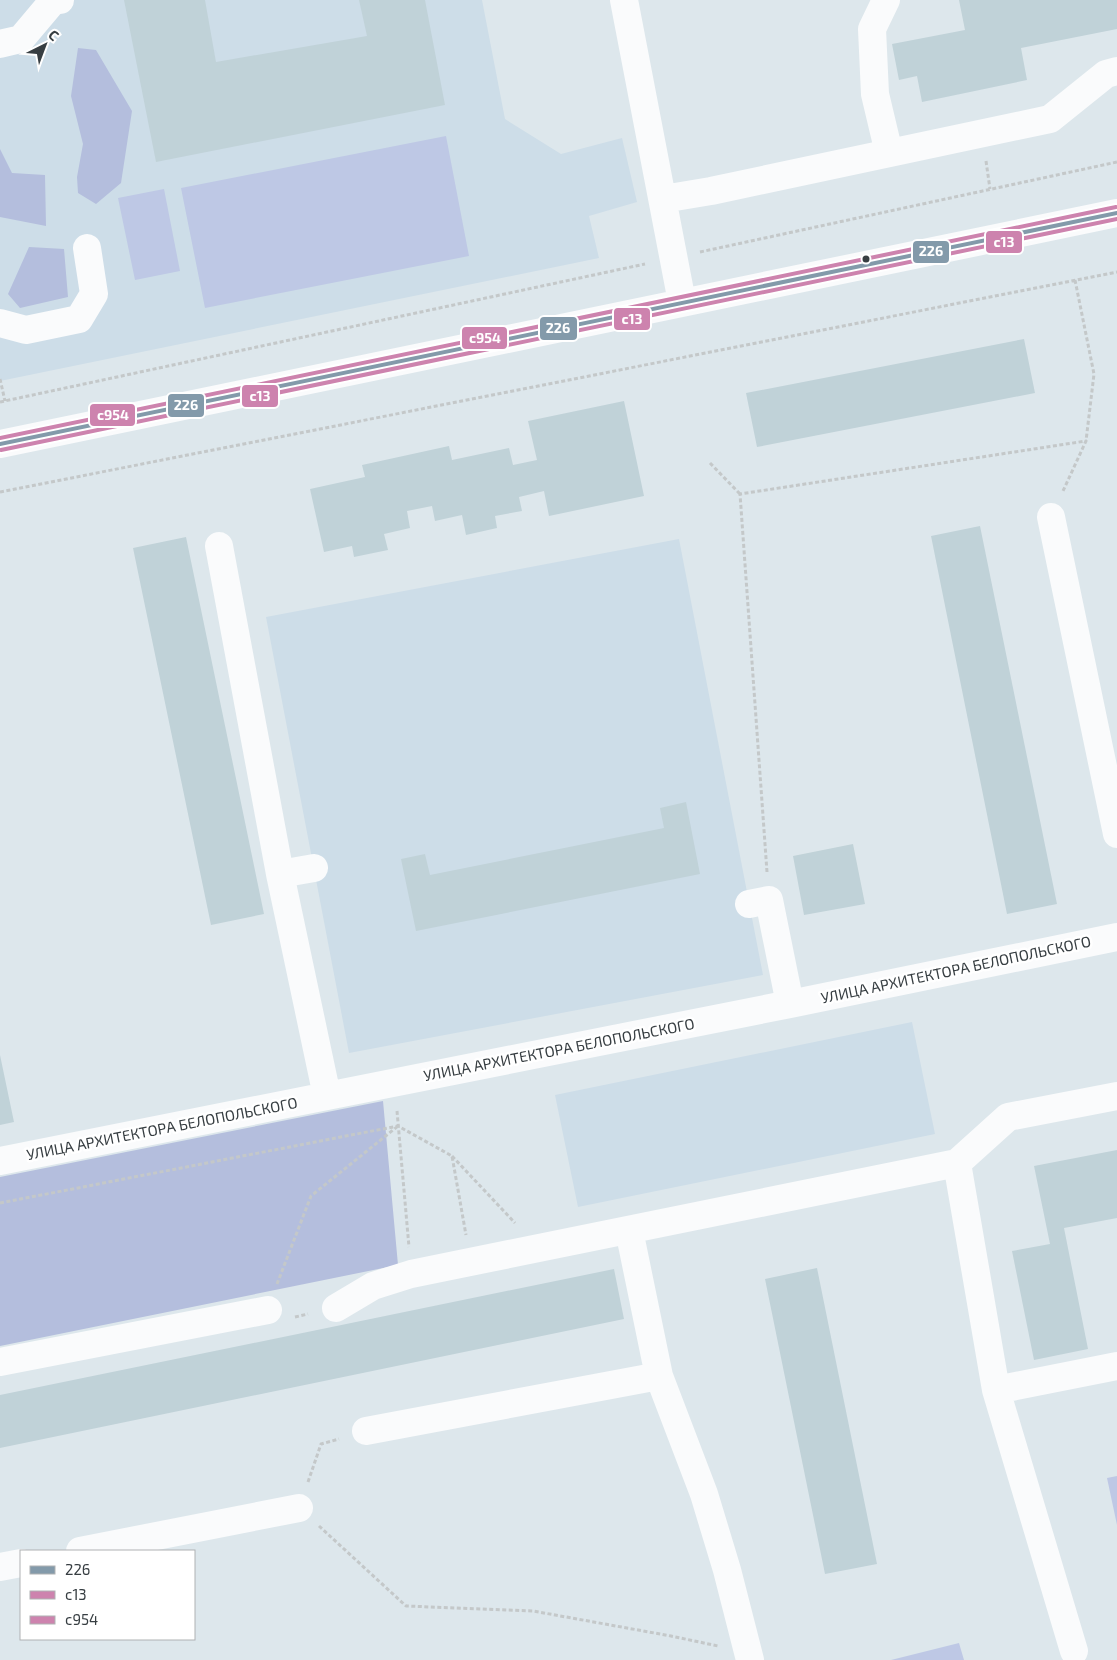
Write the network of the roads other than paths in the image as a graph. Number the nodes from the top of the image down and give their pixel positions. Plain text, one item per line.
1 (60, 0) edge
2 (624, 0) edge
3 (886, 0) edge
4 (0, 44) edge
5 (1117, 71) edge
6 (890, 153) junction
7 (663, 199) junction
8 (1117, 212) edge
9 (87, 248) dead end
10 (682, 302) junction
11 (0, 323) edge
12 (0, 444) edge
13 (1051, 516) road end
14 (219, 546) dead end
15 (1117, 834) edge
16 (314, 868) dead end
17 (280, 874) junction
18 (759, 902) road end
19 (1117, 937) edge
20 (790, 1004) junction
21 (327, 1096) junction
22 (1117, 1096) edge
23 (0, 1161) edge
24 (957, 1163) junction
25 (629, 1230) junction
26 (336, 1308) dead end
27 (268, 1310) road end
28 (0, 1362) edge
29 (1117, 1366) edge
30 (659, 1376) junction
31 (996, 1390) junction
32 (366, 1431) dead end
33 (299, 1508) road end
34 (85, 1550) edge
35 (20, 1563) edge
36 (0, 1567) edge
37 (1074, 1651) dead end
38 (749, 1656) edge

1 - 4 street
2 - 7 street
3 - 6 street
5 - 6 street
6 - 7 street
7 - 10 street
8 - 10 street
9 - 11 street
10 - 12 street
13 - 15 street
14 - 17 street
16 - 17 street
17 - 21 street
18 - 20 street
19 - 20 street, УЛИЦА АРХИТЕКТОРА БЕЛОПОЛЬСКОГО
20 - 21 street, УЛИЦА АРХИТЕКТОРА БЕЛОПОЛЬСКОГО
21 - 23 street, УЛИЦА АРХИТЕКТОРА БЕЛОПОЛЬСКОГО
22 - 24 street
24 - 25 street
24 - 31 street
25 - 26 street
25 - 30 street
27 - 28 street
29 - 31 street
30 - 32 street
30 - 38 street
31 - 37 street
33 - 34 street
35 - 36 street

